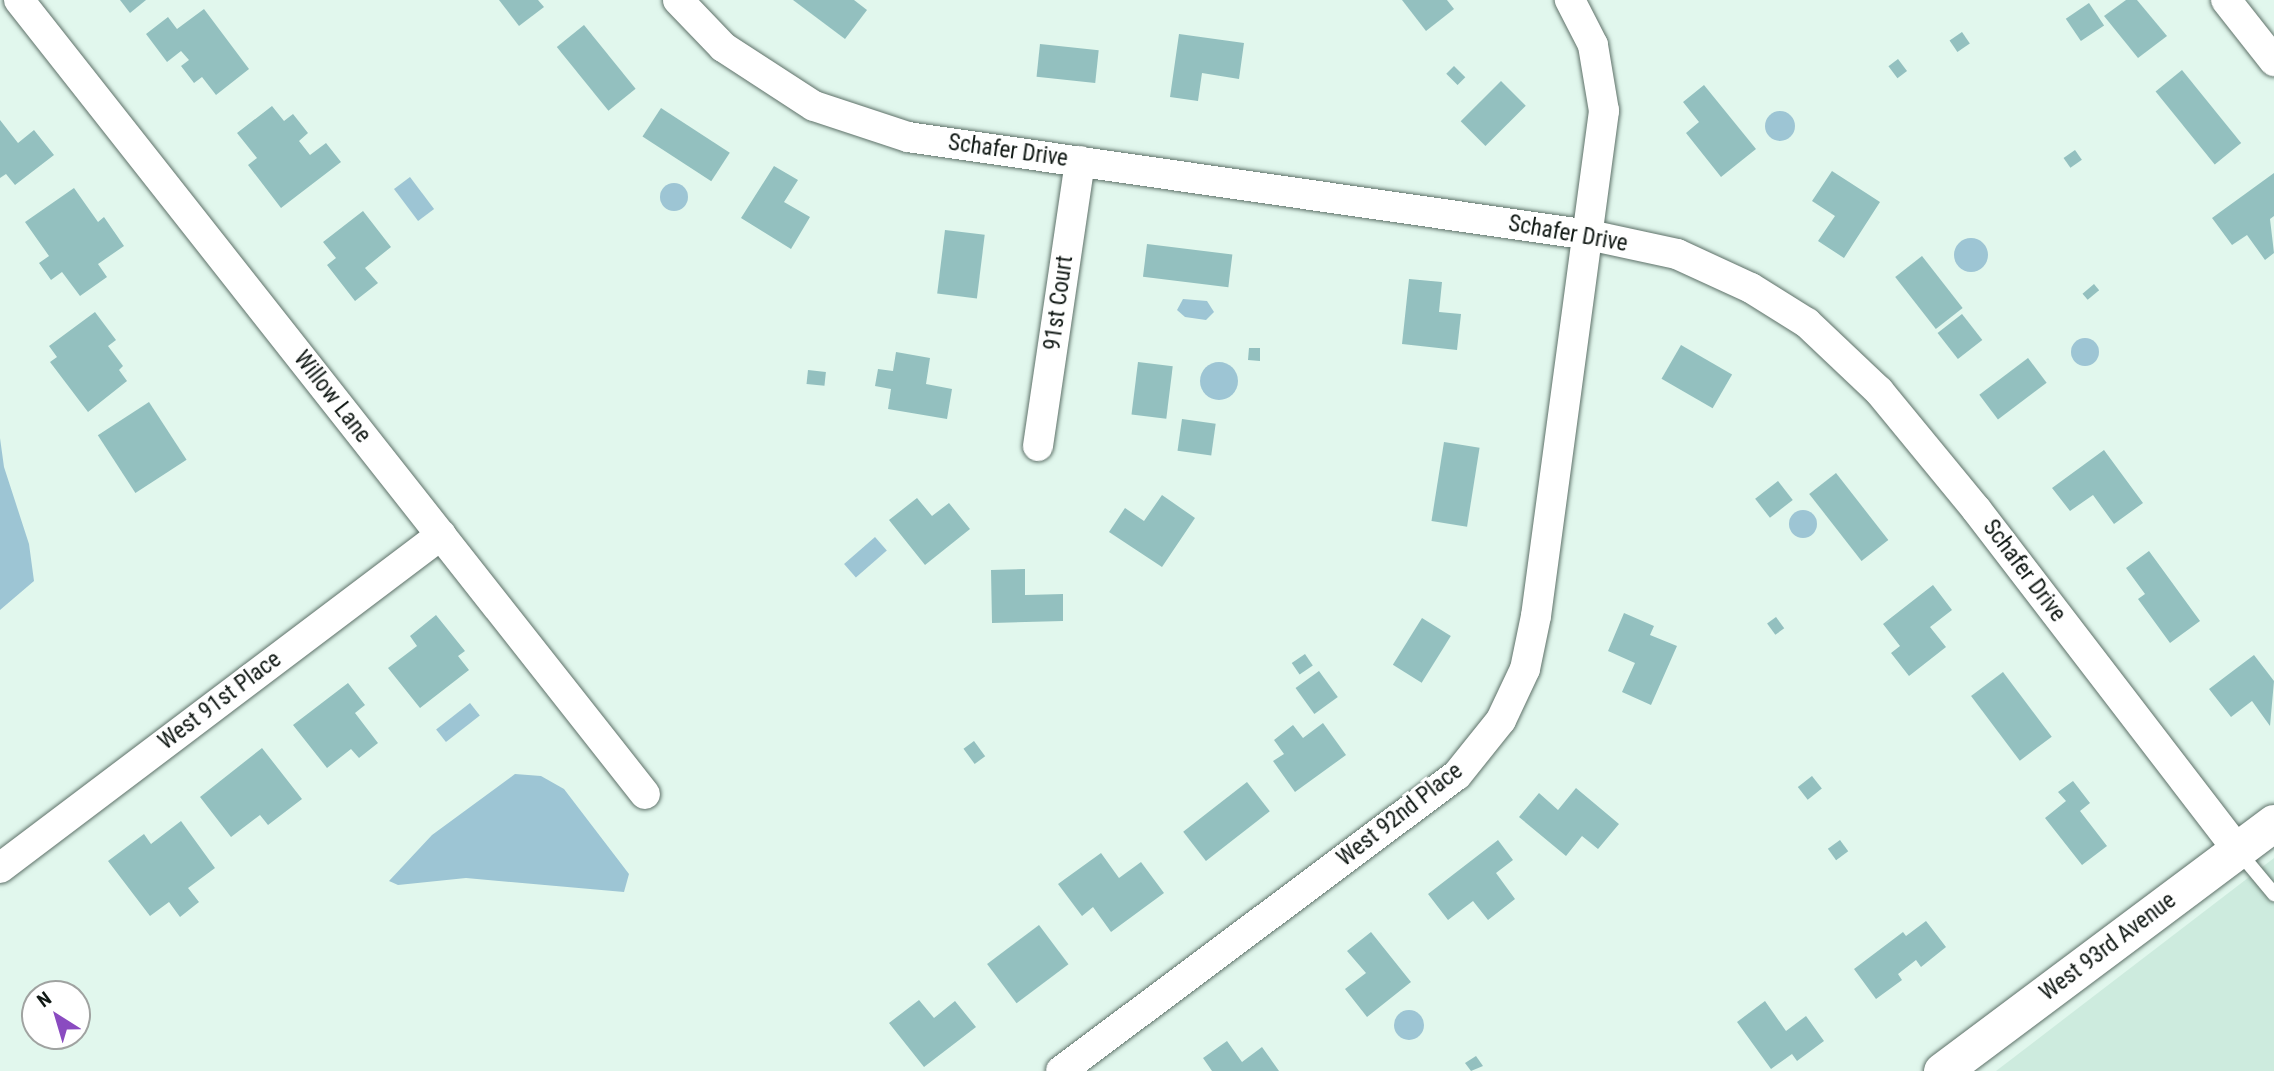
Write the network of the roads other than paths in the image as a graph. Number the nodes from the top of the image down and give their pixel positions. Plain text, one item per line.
1 (19, 0) edge
2 (678, 0) edge
3 (1570, 0) edge
4 (2226, 0) edge
5 (2274, 61) edge
6 (1080, 161) junction
7 (1589, 235) junction
8 (1038, 446) dead end
9 (441, 535) junction
10 (645, 794) dead end
11 (2274, 823) edge
12 (2238, 851) junction
13 (0, 868) edge
14 (2274, 894) edge
15 (1060, 1071) edge
16 (1942, 1071) edge

1 - 9 street, Willow Lane
2 - 6 street, Schafer Drive
3 - 7 street, West 92nd Place
4 - 5 street
6 - 7 street, Schafer Drive
6 - 8 street, 91st Court
7 - 12 street, Schafer Drive
7 - 15 street, West 92nd Place
9 - 10 street, Willow Lane
9 - 13 street, West 91st Place
11 - 12 street, West 93rd Avenue
12 - 14 lane
12 - 16 street, West 93rd Avenue

